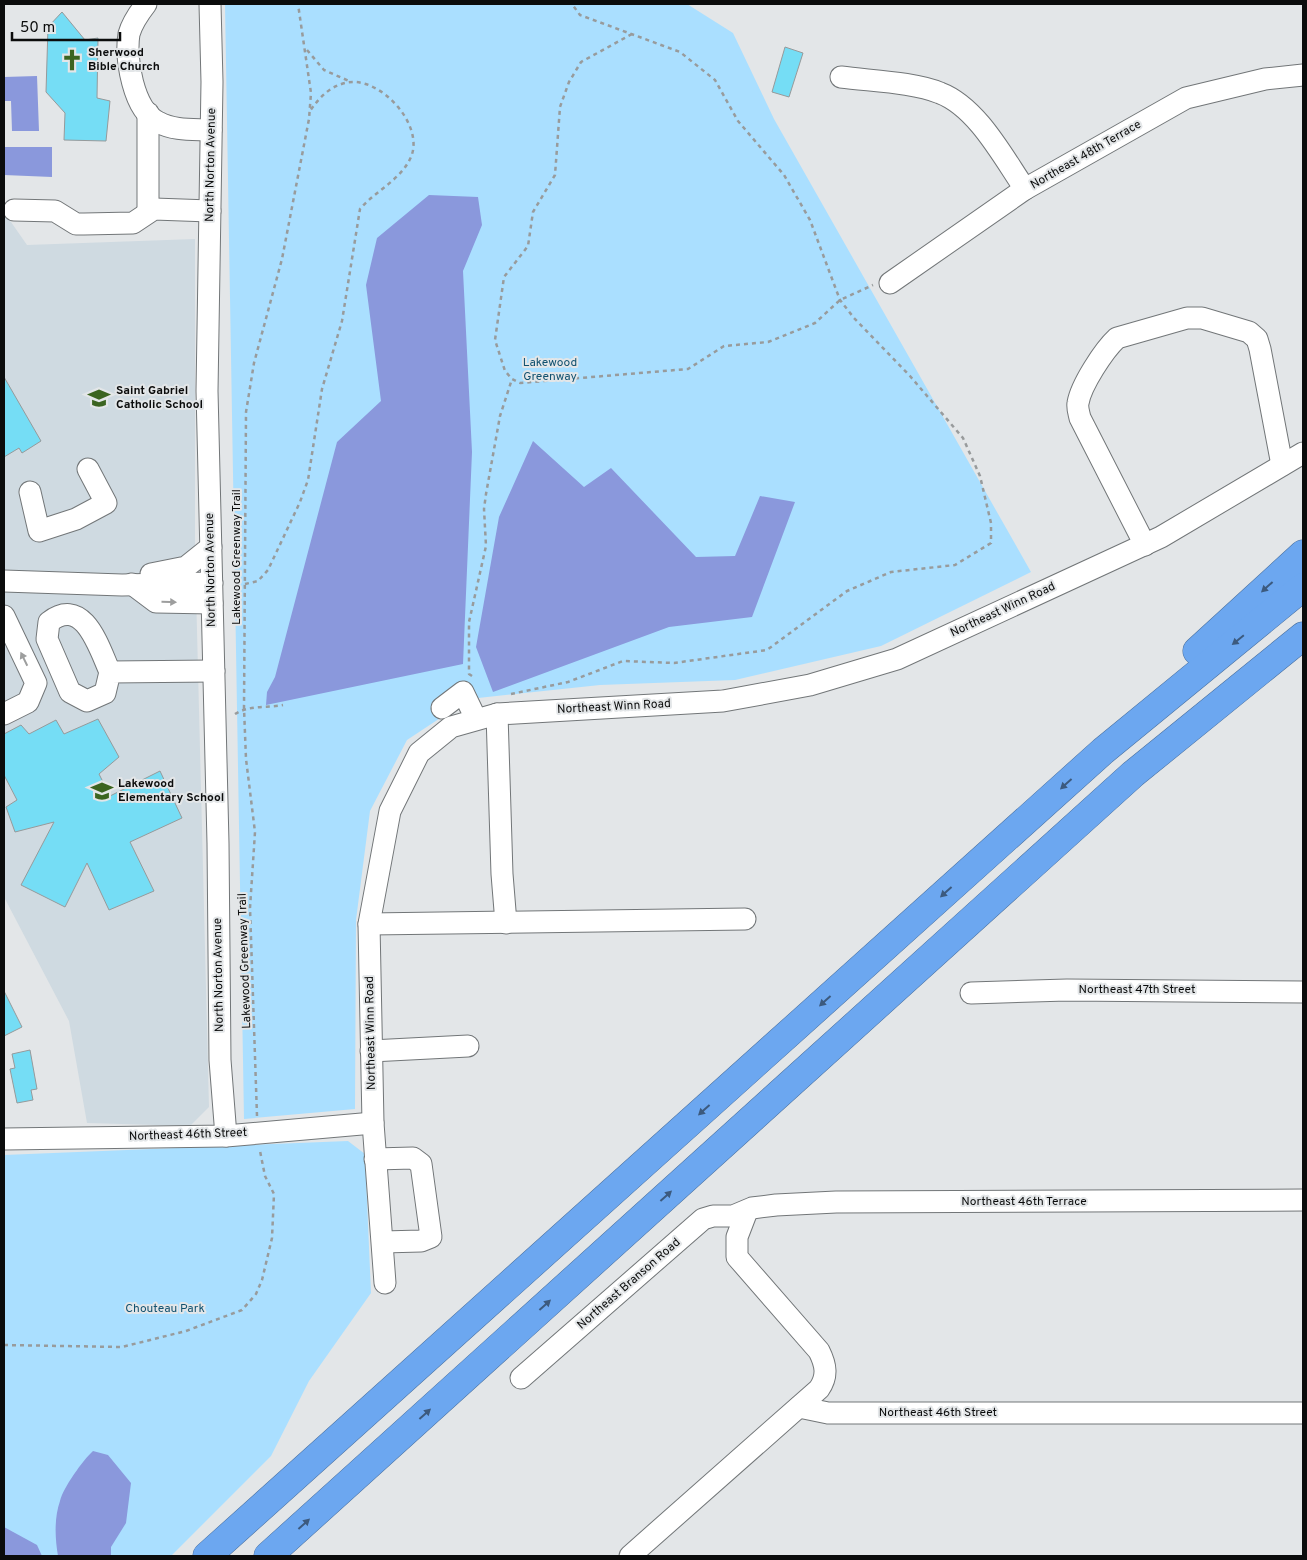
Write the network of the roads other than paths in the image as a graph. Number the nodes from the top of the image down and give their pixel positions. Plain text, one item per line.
1 (146, 4) edge
2 (210, 4) edge
3 (1303, 75) edge
4 (841, 77) dead end
5 (148, 113) junction
6 (211, 130) junction
7 (1025, 189) junction
8 (14, 210) dead end
9 (210, 211) junction
10 (148, 212) junction
11 (890, 283) road end
12 (1303, 453) edge
13 (1282, 465) junction
14 (88, 469) dead end
15 (30, 492) dead end
16 (1144, 545) junction
17 (211, 547) junction
18 (1303, 554) edge
19 (4, 581) edge
20 (132, 584) junction
21 (1303, 587) edge
22 (212, 593) junction
23 (4, 616) edge
24 (1303, 636) edge
25 (110, 672) dead end
26 (214, 672) junction
27 (502, 704) junction
28 (442, 708) dead end
29 (4, 714) edge
30 (476, 719) junction
31 (1103, 751) junction
32 (745, 919) dead end
33 (506, 923) junction
34 (369, 924) junction
35 (1303, 992) edge
36 (971, 994) dead end
37 (468, 1046) dead end
38 (371, 1051) junction
39 (373, 1124) junction
40 (226, 1136) junction
41 (4, 1139) edge
42 (376, 1160) junction
43 (1303, 1200) edge
44 (747, 1212) junction
45 (383, 1242) junction
46 (385, 1283) dead end
47 (521, 1378) dead end
48 (799, 1407) junction
49 (1303, 1413) edge
50 (207, 1556) edge
51 (268, 1556) edge
52 (630, 1556) edge

1 - 5 street
2 - 6 street, North Norton Avenue
3 - 7 street, Northeast 48th Terrace
4 - 7 street
5 - 6 street
5 - 10 street
6 - 9 street, North Norton Avenue
7 - 11 street, Northeast 48th Terrace
8 - 10 street
9 - 10 street
9 - 17 street, North Norton Avenue
12 - 13 street, Northeast Winn Road
13 - 16 street, Northeast Winn Road
13 - 16 street
14 - 15 street
16 - 27 street, Northeast Winn Road
17 - 20 street
17 - 22 street, North Norton Avenue
18 -> 31 highway
19 - 20 street
20 - 22 street
21 -> 31 highway
22 - 26 street, North Norton Avenue
29 -> 23 street
51 -> 24 highway
25 - 26 street
26 - 40 street, North Norton Avenue
27 - 30 street, Northeast Winn Road
27 - 33 street
28 - 30 street
30 - 34 street, Northeast Winn Road
31 -> 50 highway
32 - 33 street
33 - 34 street
34 - 38 street, Northeast Winn Road
35 - 36 street, Northeast 47th Street
37 - 38 street
38 - 39 street, Northeast Winn Road
39 - 40 street, Northeast 46th Street
39 - 42 street, Northeast Winn Road
40 - 41 street, Northeast 46th Street
42 - 45 street, Northeast Winn Road
42 - 45 street
43 - 44 street, Northeast 46th Terrace
44 - 47 street, Northeast Branson Road
44 - 48 street
45 - 46 street, Northeast Winn Road
48 - 49 street, Northeast 46th Street
48 - 52 street

